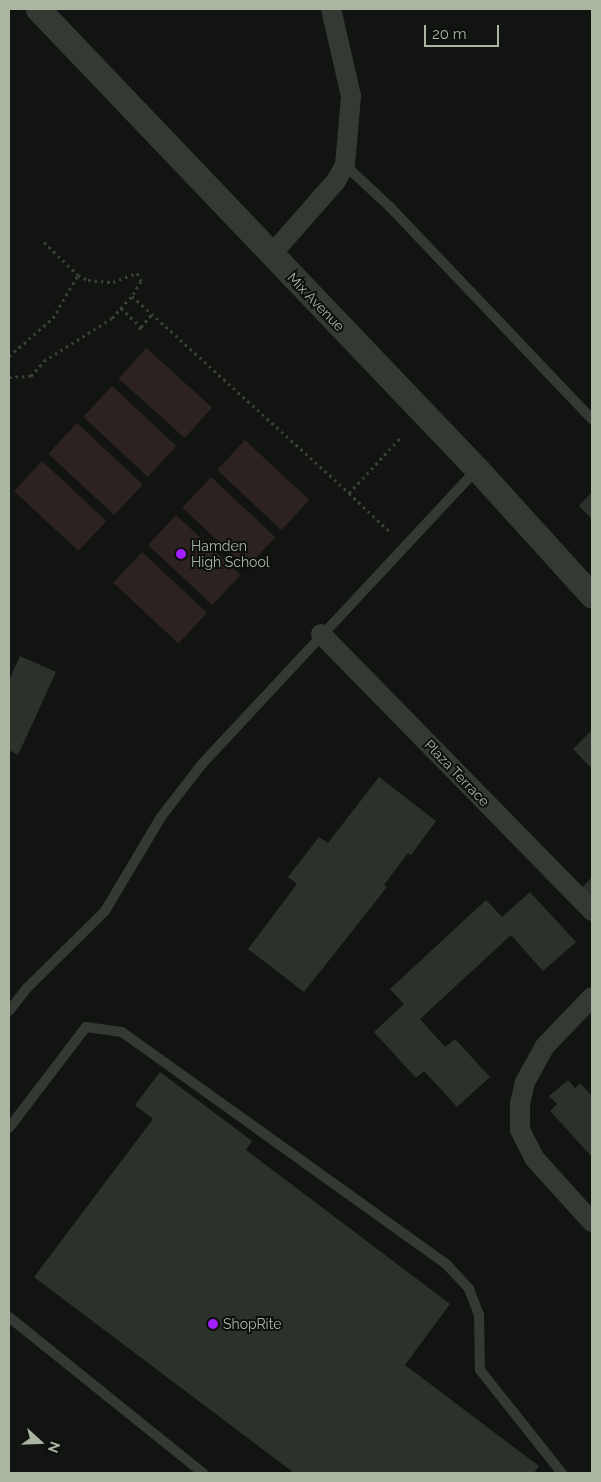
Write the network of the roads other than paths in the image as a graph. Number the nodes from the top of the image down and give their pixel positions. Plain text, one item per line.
1 (38, 9) edge
2 (331, 9) edge
3 (345, 166) junction
4 (271, 256) junction
5 (592, 419) edge
6 (477, 469) junction
7 (592, 596) edge
8 (321, 634) junction
9 (592, 911) edge
10 (588, 1009) edge
11 (9, 1012) edge
12 (9, 1128) edge
13 (592, 1222) edge
14 (9, 1316) edge
15 (203, 1473) edge
16 (562, 1473) edge

1 - 4 street, Mix Avenue
2 - 3 street
3 - 4 street
3 - 5 lane
4 - 6 street, Mix Avenue
6 - 7 street, Mix Avenue
6 - 8 lane
8 - 9 street, Plaza Terrace
8 - 11 lane
10 - 13 street
12 - 16 lane
14 - 15 lane

